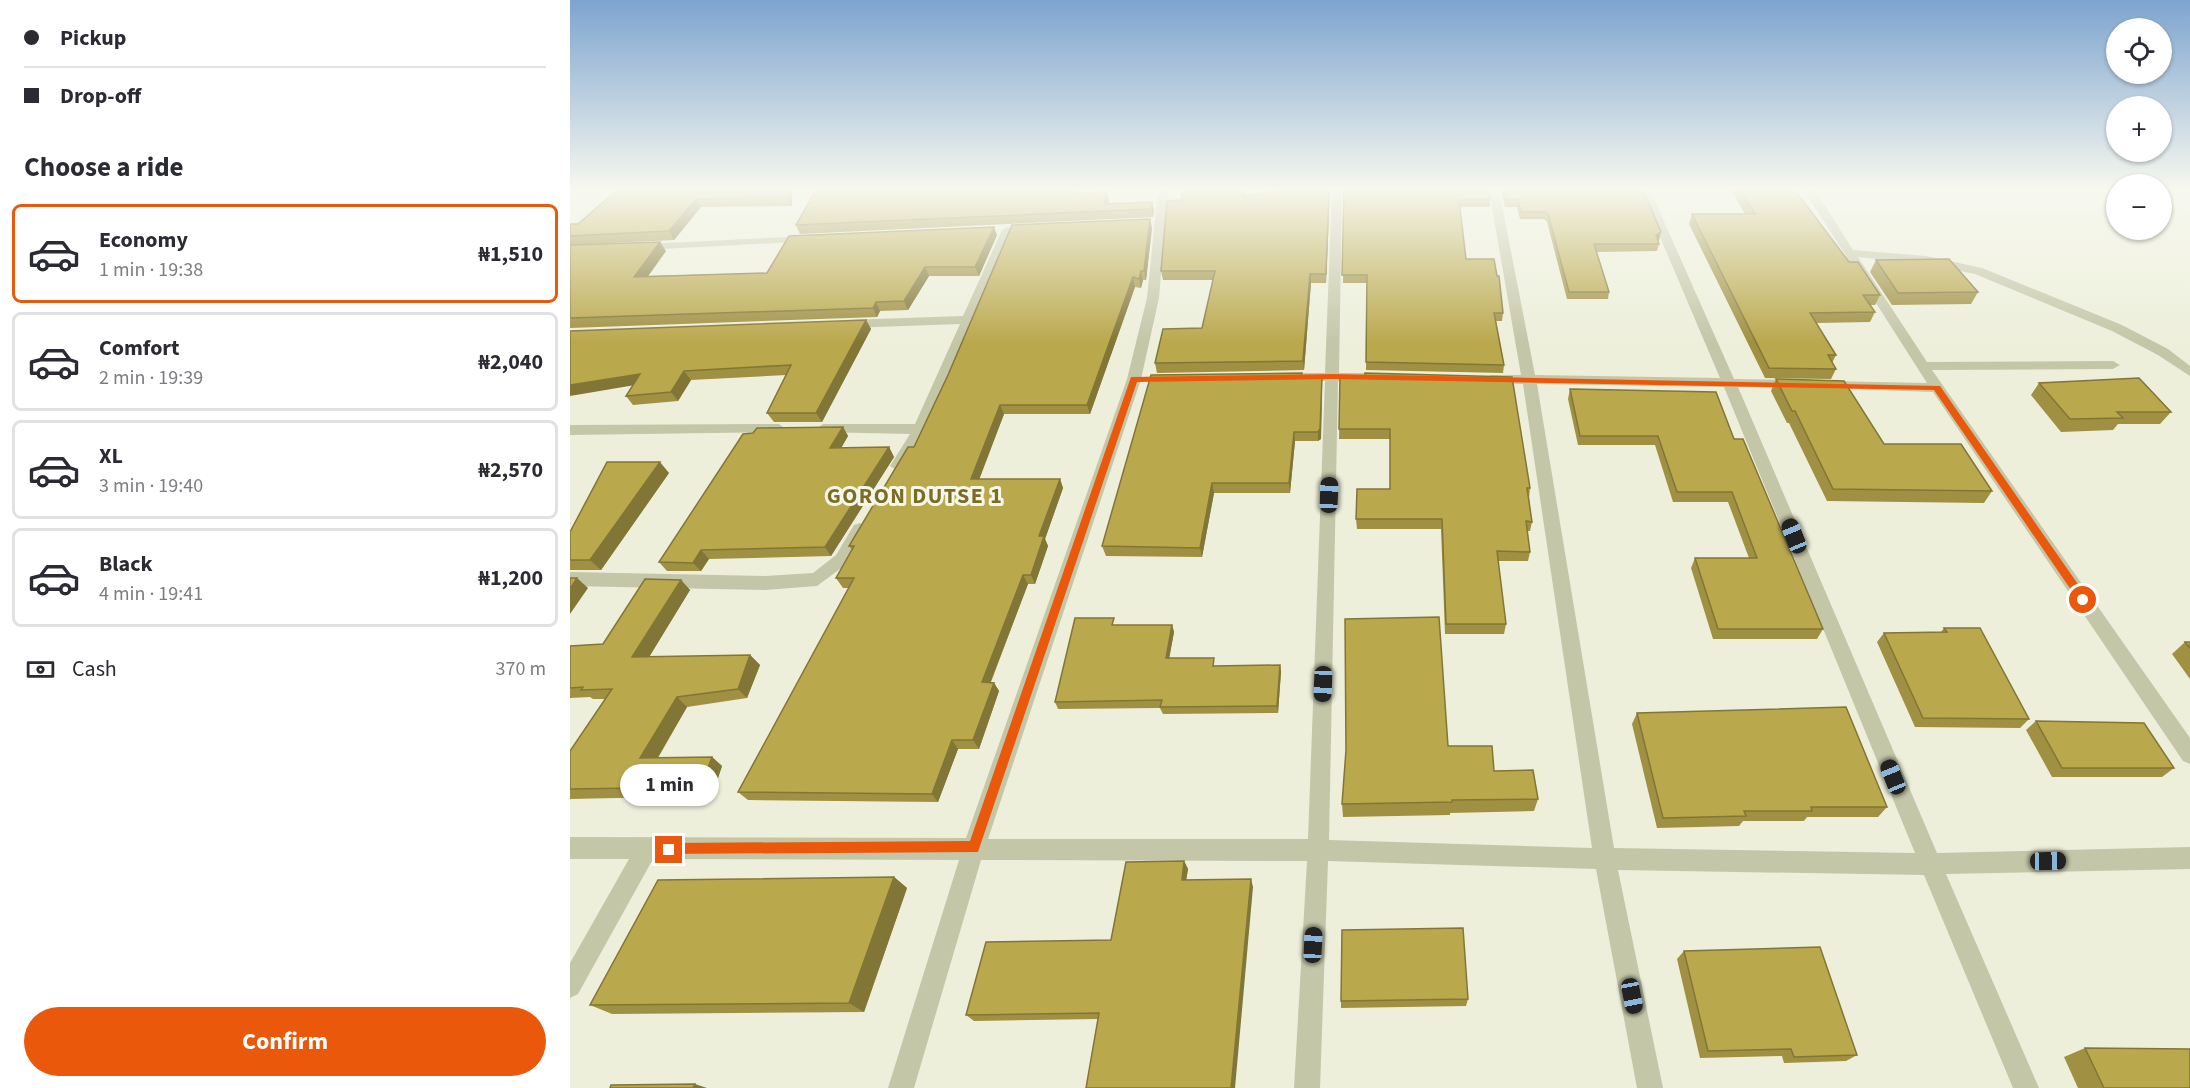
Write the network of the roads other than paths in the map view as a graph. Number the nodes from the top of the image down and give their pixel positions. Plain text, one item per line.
1 (782, 241) edge
2 (1003, 241) edge
3 (1156, 241) edge
4 (1336, 241) edge
5 (1503, 241) edge
6 (1668, 241) edge
7 (1843, 241) edge
8 (629, 248) edge
9 (1851, 253) junction
10 (970, 320) junction
11 (829, 325) edge
12 (2113, 365) dead end
13 (1922, 366) junction
14 (2190, 372) edge
15 (1333, 376) junction
16 (1263, 377) edge
17 (1402, 377) edge
18 (1471, 379) edge
19 (1529, 380) junction
20 (1732, 383) junction
21 (1937, 388) junction
22 (920, 429) junction
23 (570, 430) edge
24 (890, 479) edge
25 (866, 519) edge
26 (570, 579) edge
27 (2190, 755) edge
28 (974, 847) junction
29 (570, 848) edge
30 (646, 850) junction
31 (1318, 850) junction
32 (2190, 858) edge
33 (1605, 859) junction
34 (1929, 864) junction
35 (570, 986) edge
36 (901, 1088) edge
37 (1306, 1088) edge
38 (1650, 1088) edge
39 (2026, 1088) edge

1 - 8 street
2 - 10 street
3 - 28 street
4 - 15 street
5 - 19 street
6 - 20 street
7 - 9 street
9 - 13 street
9 - 14 street
10 - 11 street
10 - 22 street
12 - 13 street
13 - 21 street
15 - 16 street
15 - 17 street
15 - 31 street
18 - 19 street
19 - 20 street
19 - 33 street
20 - 21 street
20 - 34 street
21 - 27 street
22 - 23 street
22 - 24 street
25 - 26 street
28 - 30 street
28 - 31 street
28 - 36 street
29 - 30 street
30 - 35 street
31 - 33 street
31 - 37 street
32 - 34 street
33 - 34 street
33 - 38 street
34 - 39 street

